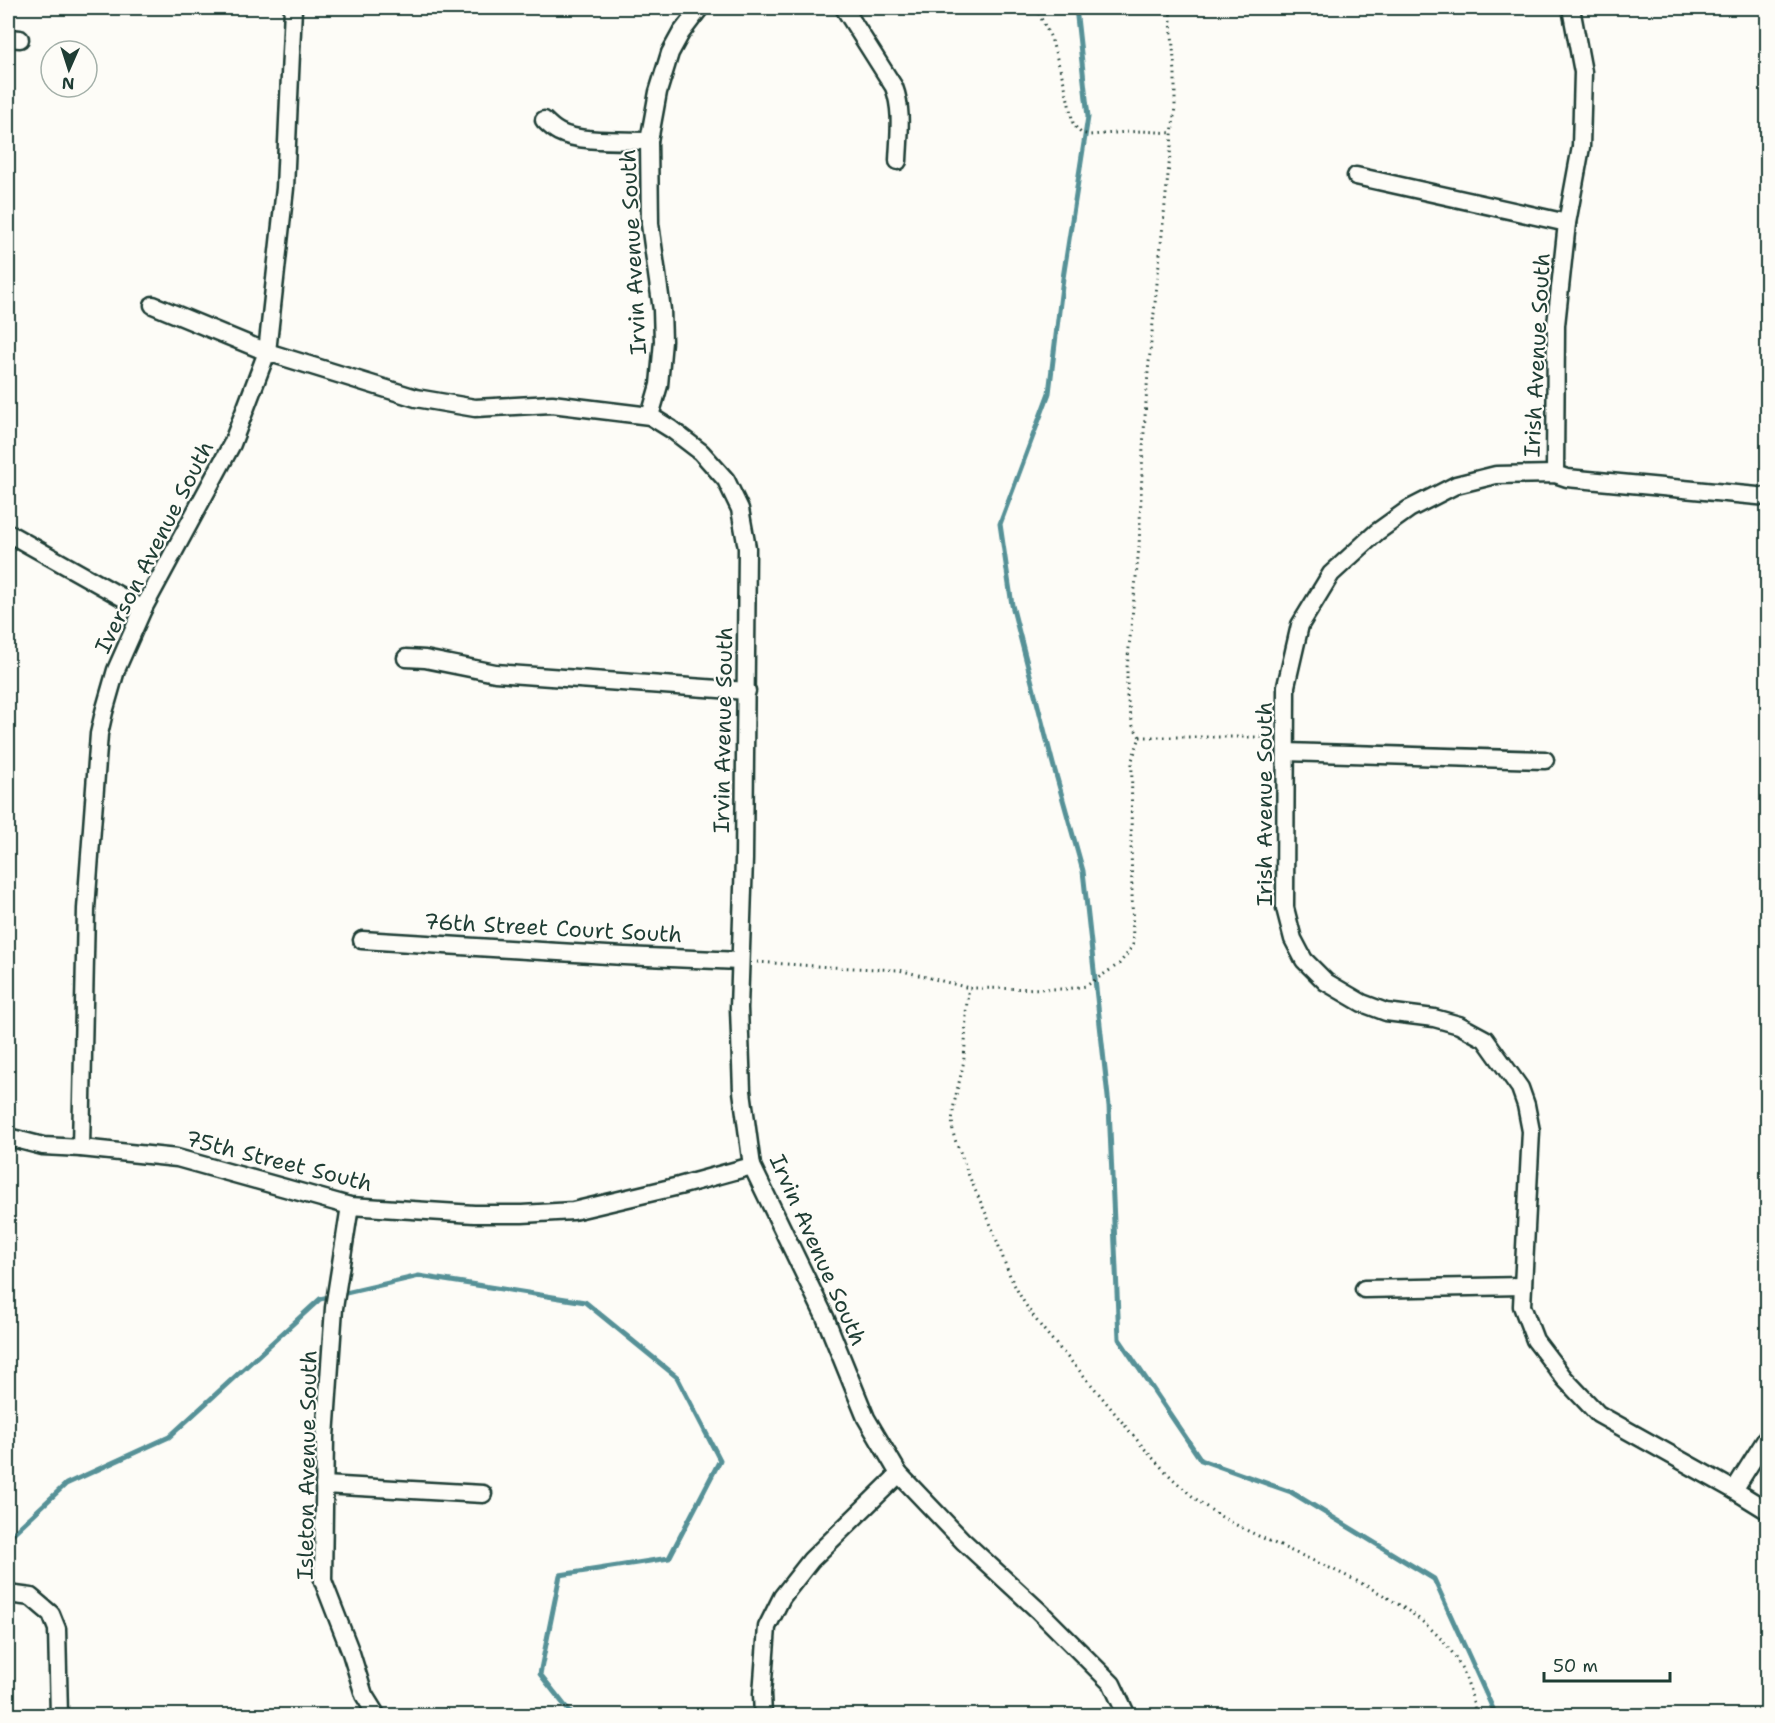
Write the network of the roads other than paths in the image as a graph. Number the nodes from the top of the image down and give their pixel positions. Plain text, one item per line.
1 (293, 8) edge
2 (700, 8) edge
3 (844, 8) edge
4 (1571, 8) edge
5 (544, 120) dead end
6 (649, 141) junction
7 (898, 161) dead end
8 (1356, 176) dead end
9 (1567, 223) junction
10 (153, 305) dead end
11 (267, 352) junction
12 (650, 416) junction
13 (1555, 474) junction
14 (1767, 497) edge
15 (8, 533) edge
16 (143, 609) junction
17 (406, 658) dead end
18 (747, 691) junction
19 (1286, 744) junction
20 (1545, 760) dead end
21 (363, 939) dead end
22 (741, 961) junction
23 (8, 1137) edge
24 (81, 1148) junction
25 (752, 1166) junction
26 (350, 1206) junction
27 (1523, 1286) junction
28 (1364, 1289) dead end
29 (1767, 1436) edge
30 (899, 1474) junction
31 (324, 1485) junction
32 (1734, 1490) junction
33 (483, 1494) dead end
34 (1767, 1511) edge
35 (8, 1594) edge
36 (59, 1716) edge
37 (377, 1716) edge
38 (763, 1716) edge
39 (1127, 1716) edge

1 - 11 street, Iverson Avenue South
2 - 6 street, Irvin Avenue South
3 - 7 street
4 - 9 street, Irish Avenue South
5 - 6 street
6 - 12 street, Irvin Avenue South
8 - 9 street, Irish Avenue South
9 - 13 street, Irish Avenue South
10 - 11 street
11 - 12 street
11 - 16 street, Iverson Avenue South
12 - 18 street, Irvin Avenue South
13 - 14 street
13 - 19 street, Irish Avenue South
15 - 16 street
16 - 24 street, Iverson Avenue South
17 - 18 street
18 - 22 street, Irvin Avenue South
19 - 20 street
19 - 27 street, Irish Avenue South
21 - 22 street, 76th Street Court South
22 - 25 street, Irvin Avenue South
23 - 24 street, 75th Street South
24 - 26 street, 75th Street South
25 - 26 street, 75th Street South
25 - 30 street, Irvin Avenue South
26 - 31 street, Isleton Avenue South
27 - 28 street
27 - 32 street
29 - 32 street
30 - 38 street
30 - 39 street, Irvin Avenue South
31 - 33 street
31 - 37 street, Isleton Avenue South
32 - 34 street
35 - 36 street

